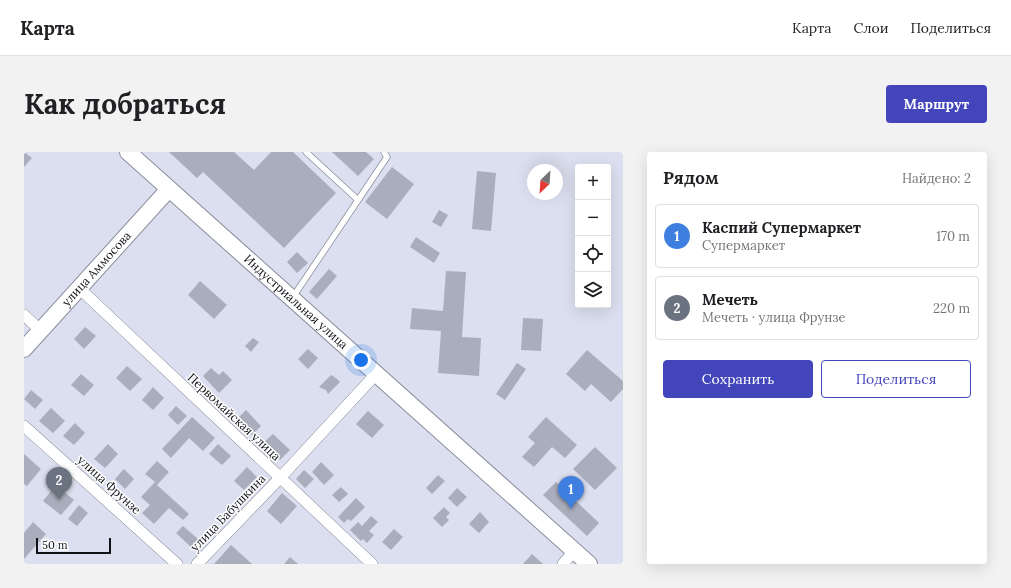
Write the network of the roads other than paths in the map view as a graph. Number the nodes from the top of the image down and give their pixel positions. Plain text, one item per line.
1 (128, 152) edge
2 (306, 152) edge
3 (384, 152) edge
4 (170, 189) junction
5 (358, 200) junction
6 (79, 288) junction
7 (292, 299) junction
8 (24, 315) edge
9 (41, 331) junction
10 (24, 349) edge
11 (376, 374) junction
12 (24, 426) edge
13 (280, 478) junction
14 (574, 551) junction
15 (177, 564) edge
16 (197, 564) edge
17 (372, 564) edge
18 (562, 564) edge
19 (589, 564) edge

1 - 4 main road, Индустриальная улица
2 - 5 lane
3 - 5 lane
4 - 6 main road, улица Аммосова
4 - 7 main road, Индустриальная улица
5 - 7 lane
6 - 9 main road, улица Аммосова
6 - 13 street, Первомайская улица
7 - 11 main road, Индустриальная улица
8 - 9 street
9 - 10 main road, улица Аммосова
11 - 13 street, улица Бабушкина
11 - 14 main road, Индустриальная улица
12 - 15 street, улица Фрунзе
13 - 16 street, улица Бабушкина
13 - 17 street, Первомайская улица
14 - 18 street
14 - 19 main road, Индустриальная улица

